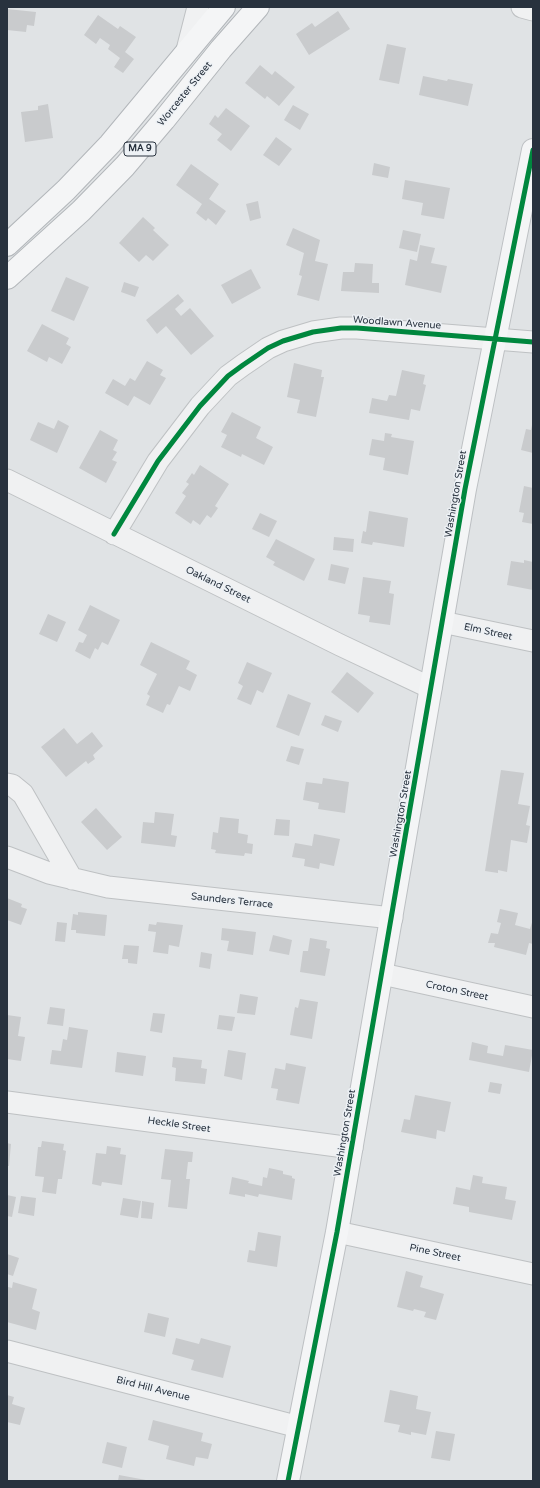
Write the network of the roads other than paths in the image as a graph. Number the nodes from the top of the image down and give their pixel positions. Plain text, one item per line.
1 (198, 7) edge
2 (224, 7) edge
3 (258, 7) edge
4 (522, 7) edge
5 (533, 10) edge
6 (187, 50) junction
7 (533, 150) edge
8 (529, 185) edge
9 (7, 245) edge
10 (7, 278) edge
11 (494, 340) junction
12 (533, 342) edge
13 (7, 480) edge
14 (114, 534) junction
15 (442, 622) junction
16 (533, 641) edge
17 (431, 688) junction
18 (7, 784) edge
19 (7, 858) edge
20 (72, 879) junction
21 (392, 918) junction
22 (382, 974) junction
23 (533, 1007) edge
24 (7, 1102) edge
25 (352, 1148) junction
26 (337, 1232) junction
27 (533, 1274) edge
28 (7, 1351) edge
29 (299, 1427) junction
30 (288, 1481) edge

1 - 6 street
2 - 6 main road, MA 9
3 - 10 main road, Worcester Street / MA 9
4 - 5 street
6 - 9 main road, MA 9
7 - 8 main road, Washington Street
8 - 11 main road, Washington Street
11 - 12 street, Woodlawn Avenue
11 - 14 street, Woodlawn Avenue
11 - 15 main road, Washington Street
13 - 14 street, Oakland Street
14 - 17 street, Oakland Street
15 - 16 street, Elm Street
15 - 17 main road, Washington Street
17 - 21 main road, Washington Street
18 - 20 street
19 - 20 street, Saunders Terrace
20 - 21 street, Saunders Terrace
21 - 22 main road, Washington Street
22 - 23 street, Croton Street
22 - 25 main road, Washington Street
24 - 25 street, Heckle Street
25 - 26 main road, Washington Street
26 - 27 street, Pine Street
26 - 29 main road, Washington Street
28 - 29 street, Bird Hill Avenue
29 - 30 main road, Washington Street

